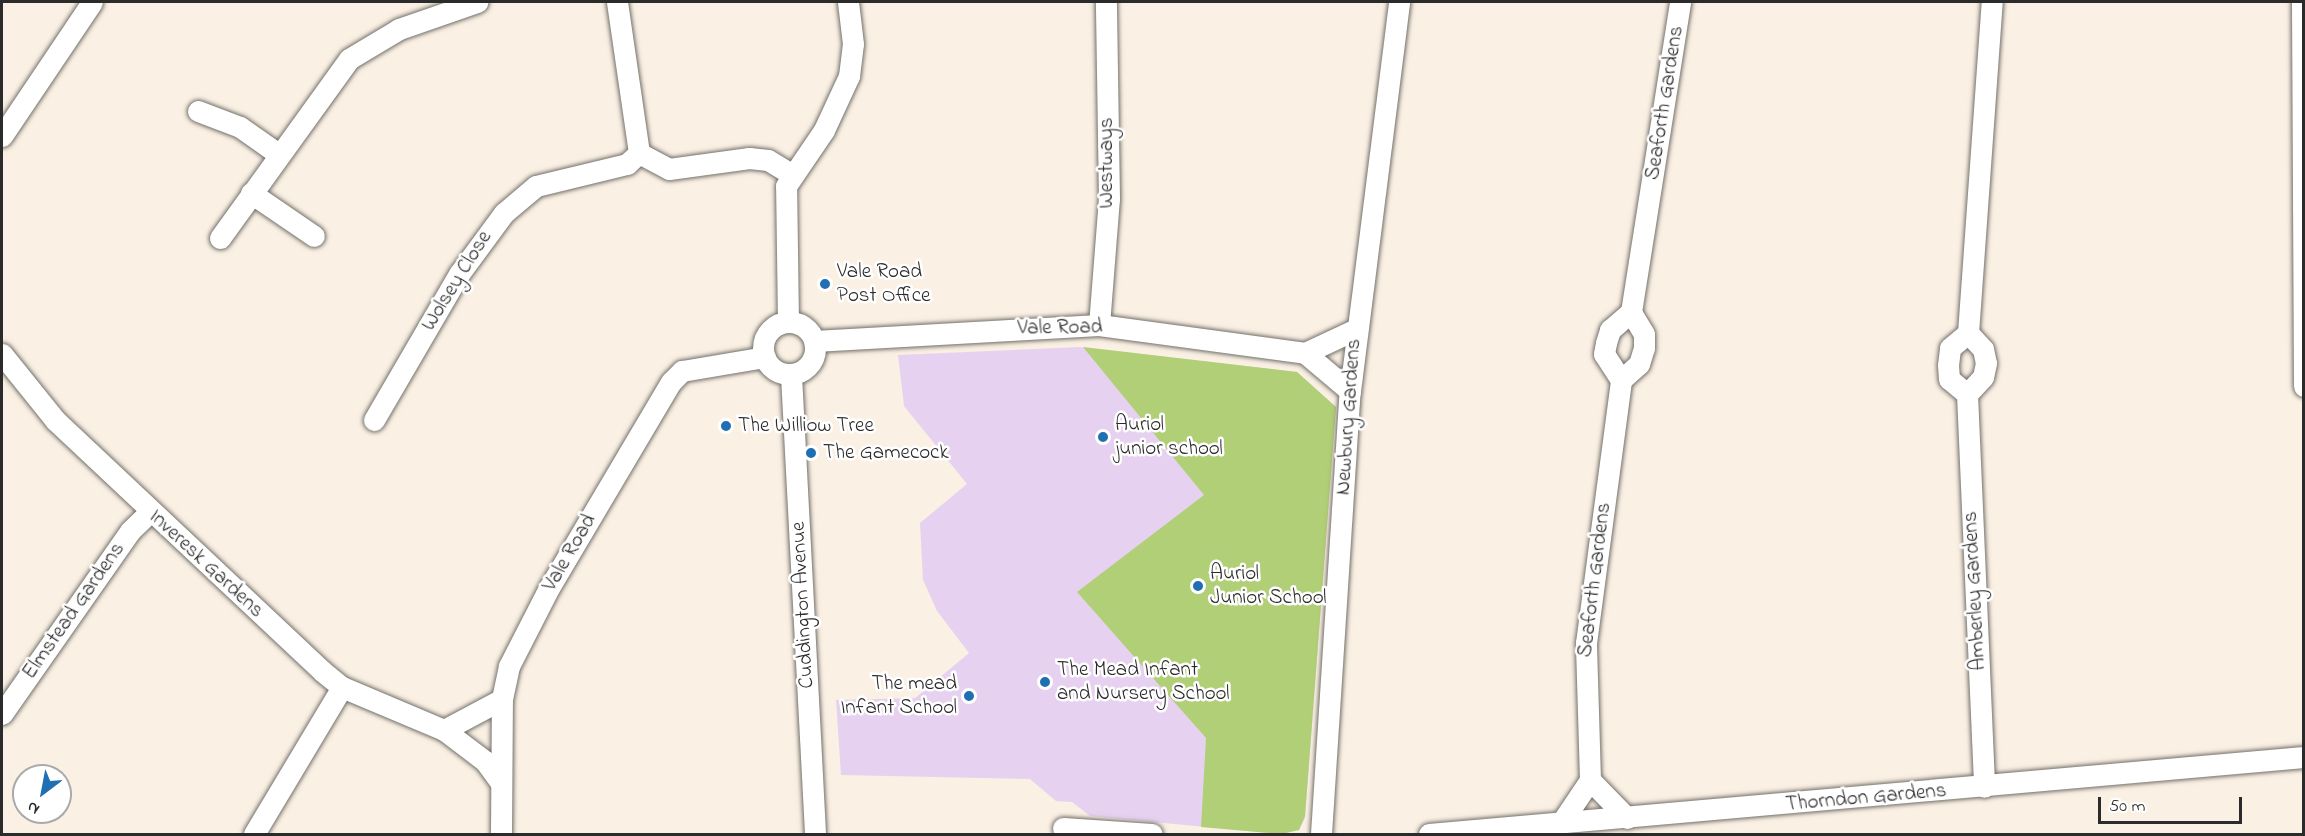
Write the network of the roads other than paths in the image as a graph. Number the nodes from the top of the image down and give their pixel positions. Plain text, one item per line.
1 (92, 2) edge
2 (477, 2) edge
3 (617, 2) edge
4 (848, 2) edge
5 (1106, 2) edge
6 (1399, 2) edge
7 (1680, 2) edge
8 (1992, 2) edge
9 (2302, 2) edge
10 (2302, 107) edge
11 (198, 111) dead end
12 (2, 136) edge
13 (277, 153) junction
14 (639, 153) junction
15 (791, 174) junction
16 (251, 193) junction
17 (314, 236) dead end
18 (220, 237) dead end
19 (1631, 312) junction
20 (788, 322) junction
21 (1099, 325) junction
22 (1356, 328) junction
23 (1968, 333) junction
24 (814, 341) junction
25 (1305, 353) junction
26 (2, 354) edge
27 (765, 357) junction
28 (791, 375) junction
29 (1621, 380) junction
30 (2304, 386) edge
31 (1350, 391) junction
32 (1967, 394) junction
33 (374, 420) dead end
34 (150, 512) junction
35 (342, 687) junction
36 (502, 699) junction
37 (2, 714) edge
38 (444, 730) junction
39 (2304, 757) edge
40 (1590, 780) junction
41 (500, 782) junction
42 (1984, 788) junction
43 (1627, 818) junction
44 (1562, 823) junction
45 (1063, 828) dead end
46 (254, 834) edge
47 (501, 834) edge
48 (815, 834) edge
49 (1152, 834) edge
50 (1321, 834) edge
51 (1429, 834) edge

1 - 12 street
2 - 13 street
3 - 14 street
4 - 15 street
5 - 21 street, Westways
6 - 22 street, Newbury Gardens
7 - 19 street, Seaforth Gardens
8 - 23 street
9 - 10 street
10 - 30 street
11 - 13 street
13 - 16 street
14 - 15 street
14 - 33 street, Wolsey Close
15 - 20 street
16 - 17 street
16 - 18 street
19 - 29 street
19 - 29 street
20 - 24 street
20 - 27 street
21 - 24 street, Vale Road
21 - 25 street, Vale Road
22 - 25 street
22 - 31 street, Newbury Gardens
23 - 32 street
23 - 32 street
24 - 28 street
25 - 31 street
26 - 34 street, Inveresk Gardens
27 - 28 street
27 - 36 street, Vale Road
28 - 48 street, Cuddington Avenue
29 - 40 street, Seaforth Gardens
31 - 50 street, Newbury Gardens
32 - 42 street, Amberley Gardens
34 - 35 street, Inveresk Gardens
34 - 37 street, Elmstead Gardens
35 - 38 street, Inveresk Gardens
35 - 46 street
36 - 38 street
36 - 41 street, Vale Road
38 - 41 street, Inveresk Gardens
39 - 42 street, Thorndon Gardens
40 - 43 street
40 - 44 street
41 - 47 street, Vale Road
42 - 43 street, Thorndon Gardens
43 - 44 street, Thorndon Gardens
44 - 51 street, Thorndon Gardens
45 - 49 street

